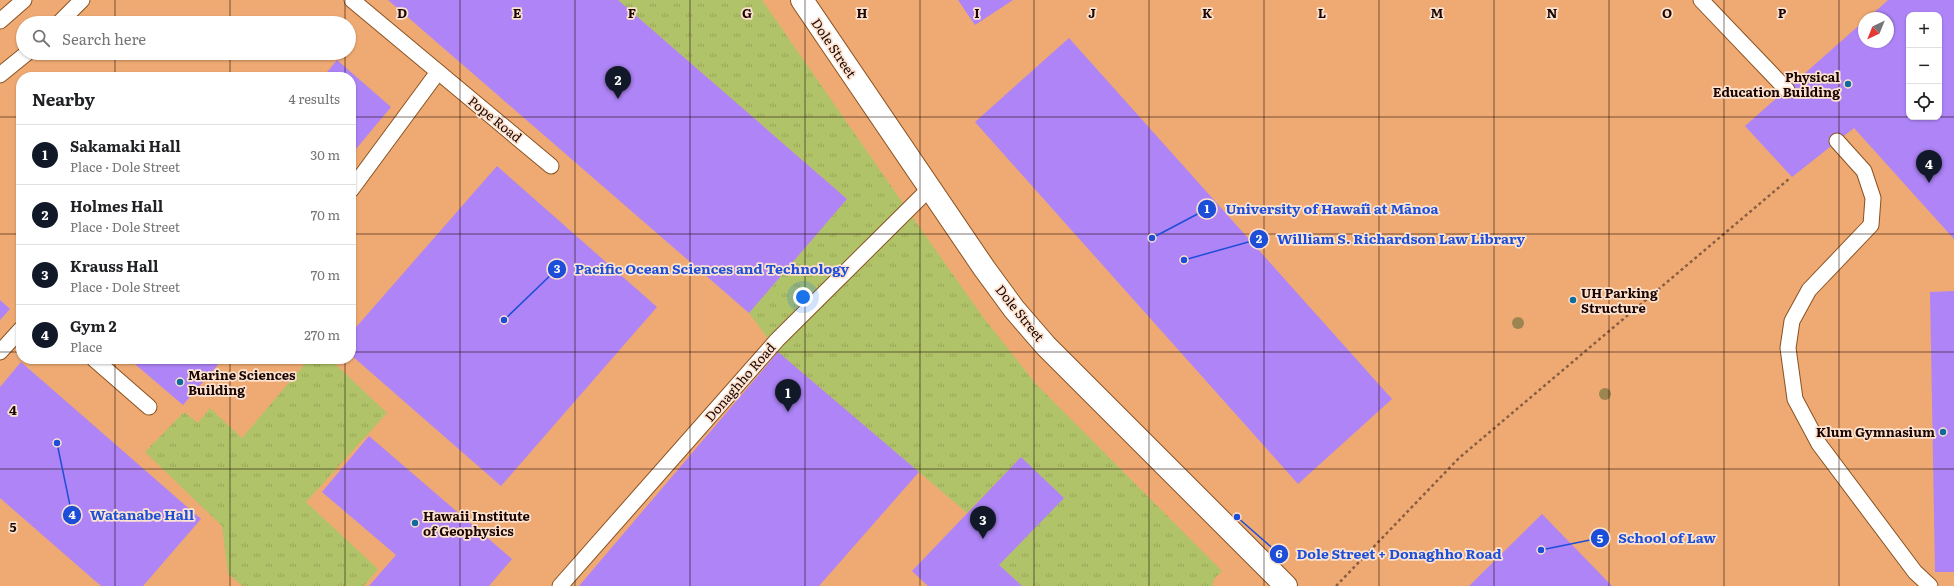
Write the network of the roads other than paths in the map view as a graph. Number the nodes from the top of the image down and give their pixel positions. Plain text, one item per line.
1 (24, 0) edge
2 (82, 0) edge
3 (352, 0) edge
4 (802, 0) edge
5 (1701, 0) edge
6 (66, 16) edge
7 (0, 21) edge
8 (19, 60) edge
9 (438, 72) junction
10 (0, 76) edge
11 (1787, 90) dead end
12 (1838, 141) dead end
13 (552, 166) dead end
14 (356, 183) edge
15 (930, 188) junction
16 (16, 334) edge
17 (0, 352) edge
18 (100, 364) edge
19 (149, 406) dead end
20 (560, 586) edge
21 (1286, 586) edge
22 (1930, 586) edge

1 - 7 lane
2 - 6 lane
3 - 9 lane, Pope Road
4 - 15 street, Dole Street
5 - 11 lane
8 - 10 lane
9 - 13 lane, Pope Road
9 - 14 lane
12 - 22 lane
15 - 20 lane, Donaghho Road
15 - 21 street, Dole Street
16 - 17 lane
18 - 19 lane

